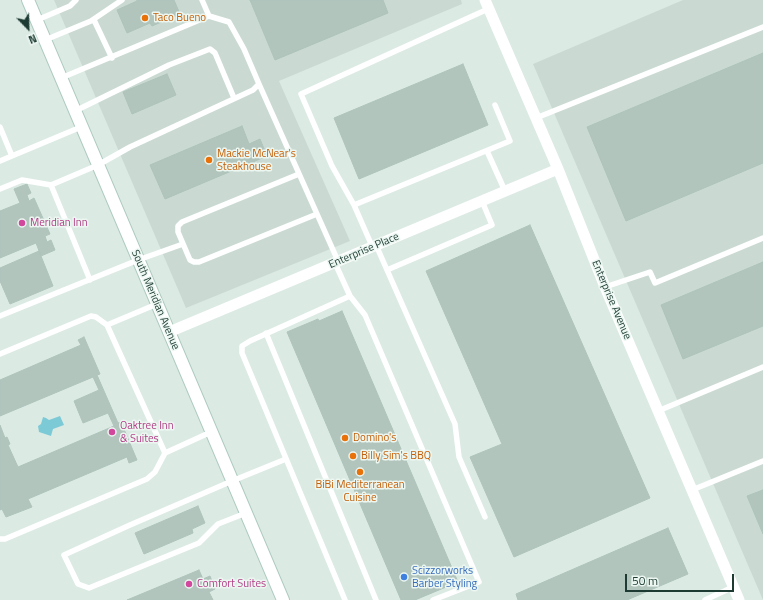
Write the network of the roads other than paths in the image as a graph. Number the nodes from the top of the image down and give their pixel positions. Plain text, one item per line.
1 (28, 0) edge
2 (76, 0) edge
3 (122, 0) edge
4 (202, 0) edge
5 (487, 4) edge
6 (209, 16) junction
7 (37, 20) junction
8 (94, 20) junction
9 (763, 27) edge
10 (45, 40) junction
11 (112, 58) junction
12 (61, 78) junction
13 (259, 84) junction
14 (234, 98) junction
15 (495, 105) dead end
16 (75, 111) junction
17 (536, 118) junction
18 (0, 127) edge
19 (81, 127) junction
20 (488, 150) junction
21 (12, 156) junction
22 (0, 161) edge
23 (98, 165) junction
24 (558, 169) junction
25 (299, 174) junction
26 (51, 185) junction
27 (0, 189) edge
28 (505, 191) junction
29 (482, 201) junction
30 (354, 205) junction
31 (317, 214) junction
32 (763, 238) edge
33 (183, 244) junction
34 (374, 246) junction
35 (138, 260) junction
36 (337, 262) junction
37 (387, 270) junction
38 (90, 280) junction
39 (605, 287) junction
40 (350, 296) junction
41 (157, 304) junction
42 (0, 316) edge
43 (107, 325) junction
44 (169, 332) junction
45 (266, 333) junction
46 (0, 354) edge
47 (763, 367) edge
48 (658, 411) junction
49 (211, 432) junction
50 (165, 452) junction
51 (286, 459) junction
52 (763, 461) edge
53 (232, 481) junction
54 (692, 490) junction
55 (246, 513) junction
56 (485, 517) dead end
57 (0, 539) edge
58 (733, 587) junction
59 (283, 600) edge
60 (345, 600) edge
61 (376, 600) edge
62 (433, 600) edge
63 (705, 600) edge
64 (739, 600) edge

1 - 7 main road, South Meridian Avenue
2 - 7 lane
3 - 8 lane
4 - 6 lane
5 - 17 street, Enterprise Avenue
5 - 30 lane
6 - 11 lane
6 - 13 lane
7 - 10 main road, South Meridian Avenue
8 - 10 lane
8 - 11 lane
9 - 17 lane
10 - 12 main road, South Meridian Avenue
11 - 12 lane
12 - 16 main road, South Meridian Avenue
13 - 14 lane
13 - 25 lane
14 - 16 lane
14 - 23 lane
15 - 20 lane
16 - 19 main road, South Meridian Avenue
17 - 24 street, Enterprise Avenue
18 - 21 lane
19 - 21 lane
19 - 23 main road, South Meridian Avenue
20 - 28 lane
20 - 30 lane
21 - 22 lane
23 - 26 lane
23 - 35 main road, South Meridian Avenue
24 - 28 street, Enterprise Place
24 - 39 street, Enterprise Avenue
25 - 31 lane
25 - 33 lane
26 - 27 lane
26 - 38 lane
28 - 29 street, Enterprise Place
29 - 34 street, Enterprise Place
29 - 37 lane
30 - 34 lane
31 - 33 lane
31 - 36 lane
32 - 39 lane
33 - 35 lane
34 - 36 street, Enterprise Place
34 - 37 lane
35 - 38 lane
35 - 41 main road, South Meridian Avenue
36 - 40 lane
36 - 44 street, Enterprise Place
37 - 56 lane
38 - 42 lane
39 - 48 street, Enterprise Avenue
40 - 45 lane
40 - 62 lane
41 - 43 lane
41 - 44 main road, South Meridian Avenue
43 - 46 lane
43 - 50 lane
44 - 49 main road, South Meridian Avenue
45 - 51 lane
45 - 61 lane
47 - 48 lane
48 - 54 street, Enterprise Avenue
49 - 50 lane
49 - 53 main road, South Meridian Avenue
50 - 57 lane
51 - 53 lane
51 - 60 lane
52 - 54 lane
53 - 55 main road, South Meridian Avenue
53 - 55 lane
54 - 58 street, Enterprise Avenue
55 - 59 main road, South Meridian Avenue
58 - 63 lane
58 - 64 street, Enterprise Avenue

